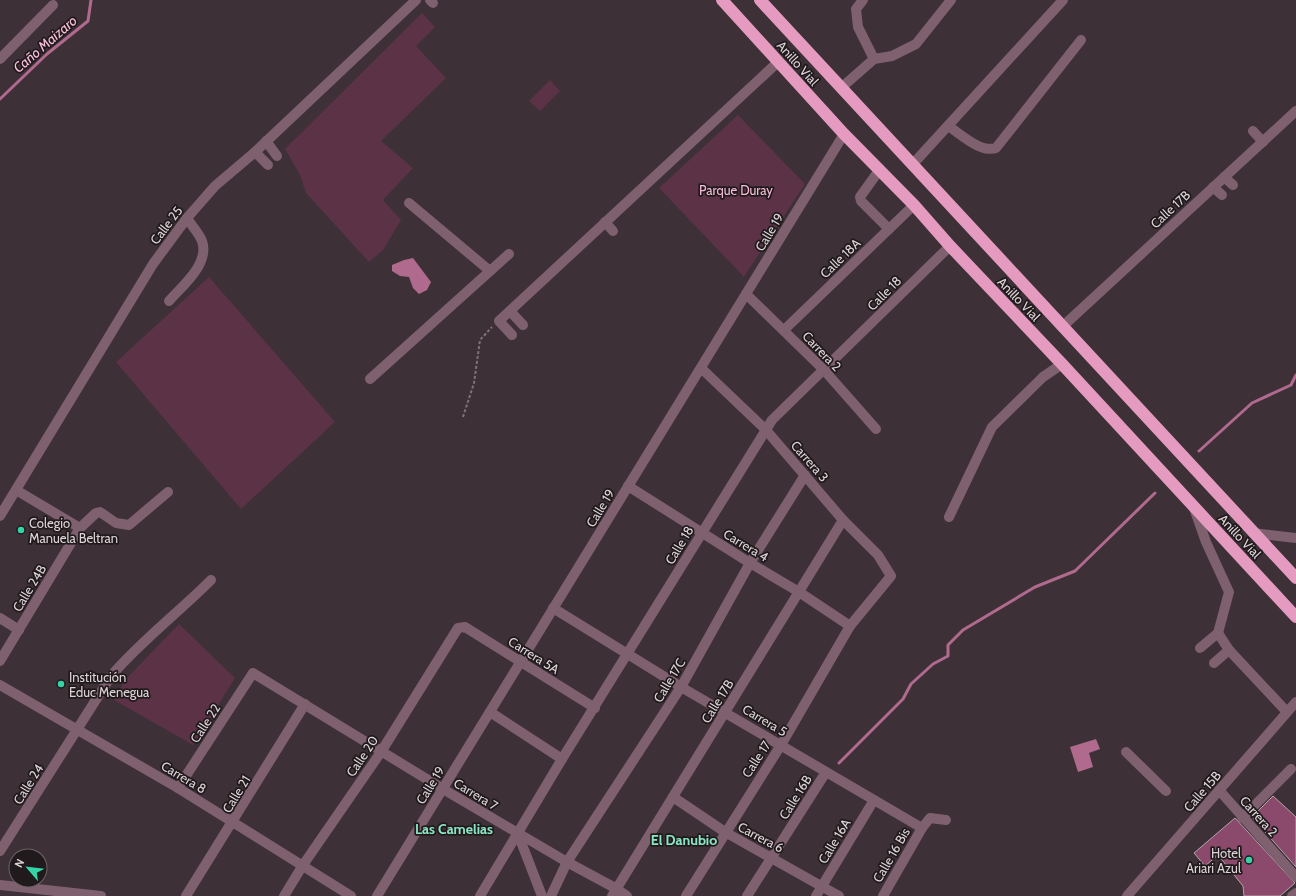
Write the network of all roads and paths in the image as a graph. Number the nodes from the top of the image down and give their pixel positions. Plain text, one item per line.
1 (416, 0) edge
2 (722, 0) edge
3 (760, 0) edge
4 (863, 0) edge
5 (951, 0) edge
6 (1063, 0) edge
7 (53, 5) dead end
8 (1081, 40) dead end
9 (0, 59) edge
10 (874, 59) junction
11 (778, 62) junction
12 (842, 88) junction
13 (1296, 111) edge
14 (948, 126) junction
15 (1253, 131) dead end
16 (844, 134) junction
17 (266, 141) junction
18 (1263, 142) junction
19 (255, 152) junction
20 (277, 156) dead end
21 (268, 165) dead end
22 (912, 165) junction
23 (880, 169) junction
24 (1224, 177) junction
25 (1233, 185) dead end
26 (1213, 187) junction
27 (1222, 195) dead end
28 (409, 203) dead end
29 (914, 205) junction
30 (187, 218) junction
31 (605, 222) junction
32 (889, 229) junction
33 (613, 230) dead end
34 (950, 246) junction
35 (509, 254) dead end
36 (490, 271) junction
37 (746, 294) junction
38 (169, 301) dead end
39 (510, 311) junction
40 (499, 321) junction
41 (523, 325) dead end
42 (1062, 327) junction
43 (784, 330) junction
44 (512, 335) dead end
45 (1062, 364) junction
46 (701, 368) junction
47 (824, 370) junction
48 (370, 379) dead end
49 (463, 417) dead end
50 (876, 429) dead end
51 (766, 430) junction
52 (805, 475) junction
53 (628, 486) junction
54 (16, 490) junction
55 (168, 492) dead end
56 (1193, 506) junction
57 (0, 516) edge
58 (949, 517) dead end
59 (843, 520) junction
60 (80, 528) junction
61 (701, 533) junction
62 (1253, 533) junction
63 (1296, 538) edge
64 (750, 563) junction
65 (890, 578) joint
66 (1296, 578) edge
67 (211, 580) dead end
68 (799, 592) junction
69 (554, 608) junction
70 (1296, 617) edge
71 (0, 618) edge
72 (850, 626) junction
73 (458, 628) joint
74 (19, 630) junction
75 (1218, 633) junction
76 (1200, 648) dead end
77 (1230, 650) junction
78 (628, 653) junction
79 (0, 661) edge
80 (520, 662) junction
81 (1214, 663) dead end
82 (253, 673) joint
83 (0, 685) edge
84 (681, 687) junction
85 (1296, 702) edge
86 (305, 704) junction
87 (594, 708) junction
88 (490, 712) junction
89 (726, 712) junction
90 (1287, 712) junction
91 (77, 730) junction
92 (780, 745) junction
93 (381, 752) junction
94 (1126, 752) dead end
95 (562, 759) junction
96 (1291, 770) dead end
97 (826, 772) junction
98 (178, 788) junction
99 (443, 789) junction
100 (1166, 790) dead end
101 (1219, 790) junction
102 (673, 797) junction
103 (874, 800) junction
104 (1242, 818) junction
105 (946, 820) dead end
106 (233, 822) junction
107 (922, 828) junction
108 (725, 832) junction
109 (518, 834) junction
110 (0, 852) edge
111 (772, 857) junction
112 (568, 862) junction
113 (303, 865) junction
114 (1296, 876) edge
115 (0, 885) edge
116 (822, 886) junction
117 (615, 892) edge
118 (1296, 892) edge
119 (57, 894) edge
120 (94, 896) edge
121 (186, 896) edge
122 (284, 896) edge
123 (351, 896) edge
124 (377, 896) edge
125 (480, 896) edge
126 (542, 896) edge
127 (551, 896) edge
128 (626, 896) edge
129 (686, 896) edge
130 (747, 896) edge
131 (816, 896) edge
132 (839, 896) edge
133 (883, 896) edge
134 (1126, 896) edge
135 (1292, 896) edge

1 - 17 street, Calle 25
2 - 11 highway, Anillo Vial
3 - 12 highway, Anillo Vial
4 - 10 street
5 - 10 street
6 - 14 street
7 - 9 street
8 - 14 street
10 - 12 street
11 - 16 highway, Anillo Vial
11 - 31 street
12 - 22 highway, Anillo Vial
13 - 18 street, Calle 17B
14 - 22 street
15 - 18 street
16 - 23 highway, Anillo Vial
16 - 37 street, Calle 19
17 - 19 street, Calle 25
17 - 20 street
18 - 24 street, Calle 17B
19 - 21 street
19 - 30 street, Calle 25
22 - 42 highway, Anillo Vial
23 - 29 highway, Anillo Vial
23 - 32 street
24 - 25 street
24 - 26 street, Calle 17B
26 - 27 street
26 - 42 street, Calle 17B
28 - 36 street
29 - 32 street, Calle 18A
29 - 34 highway, Anillo Vial
30 - 38 street
30 - 54 street, Calle 25
31 - 33 street
31 - 39 street
32 - 43 street, Calle 18A
34 - 45 highway, Anillo Vial
34 - 47 street, Calle 18
35 - 36 street
36 - 48 street
37 - 43 street, Carrera 2
37 - 46 street, Calle 19
39 - 40 street
39 - 41 street
40 - 44 street
40 - 49 path
42 - 62 highway, Anillo Vial
43 - 47 street, Carrera 2
45 - 56 highway, Anillo Vial
45 - 58 street
46 - 51 street, Carrera 3
46 - 53 street, Calle 19
47 - 50 street, Carrera 2
47 - 51 street, Calle 18
51 - 52 street, Carrera 3
51 - 61 street, Calle 18
52 - 59 street, Carrera 3
52 - 64 street, Calle 17C
53 - 61 street, Carrera 4
53 - 69 street, Calle 19
54 - 57 street, Calle 25
54 - 60 street
55 - 60 street
56 - 70 highway, Anillo Vial
56 - 75 street
59 - 65 street, Carrera 3
59 - 68 street, Calle 17B
60 - 74 street, Calle 24B
61 - 64 street, Carrera 4
61 - 78 street, Calle 18
62 - 63 street
62 - 66 highway, Anillo Vial
64 - 68 street, Carrera 4
64 - 84 street, Calle 17C
65 - 72 street, Calle 17
67 - 91 street, Calle 24
68 - 72 street, Carrera 4
68 - 89 street, Calle 17B
69 - 78 street, Carrera 5
69 - 80 street, Calle 19
71 - 74 street
72 - 92 street, Calle 17
73 - 80 street, Carrera 5A
73 - 93 street, Calle 20
74 - 79 street, Calle 24B
75 - 76 street
75 - 77 street
77 - 81 street
77 - 90 street
78 - 84 street, Carrera 5
78 - 87 street, Calle 18
80 - 87 street, Carrera 5A
80 - 88 street, Calle 19
82 - 86 street, Carrera 7
82 - 98 street, Calle 22
83 - 91 street, Carrera 8
84 - 89 street, Carrera 5
84 - 112 street, Calle 17C
85 - 90 street, Calle 15B
86 - 93 street, Carrera 7
86 - 106 street, Calle 21
87 - 95 street, Calle 18
88 - 95 street
88 - 99 street, Calle 19
89 - 92 street, Carrera 5
89 - 102 street, Calle 17B
90 - 101 street, Calle 15B
91 - 98 street, Carrera 8
91 - 110 street, Calle 24
92 - 97 street, Carrera 5
92 - 108 street, Calle 17
93 - 99 street, Carrera 7
93 - 113 street, Calle 20
94 - 100 street
95 - 109 street, Calle 18
96 - 104 street
97 - 103 street, Carrera 5
97 - 111 street, Calle 16B
98 - 106 street, Carrera 8
99 - 109 street, Carrera 7
99 - 124 street, Calle 19
101 - 104 street, Carrera 2
101 - 134 street, Calle 15B
102 - 108 street, Carrera 6
102 - 117 street, Calle 17B
103 - 107 street, Carrera 5
103 - 116 street, Calle 16A
104 - 114 street, Carrera 2
105 - 107 street
106 - 113 street, Carrera 8
106 - 121 street, Calle 21
107 - 133 street, Calle 16 Bis
108 - 111 street, Carrera 6
108 - 129 street, Calle 17
109 - 112 street, Carrera 7
109 - 125 street, Calle 18
109 - 126 street
111 - 116 street, Carrera 6
111 - 130 street, Calle 16B
112 - 117 street, Carrera 7
112 - 127 street, Calle 17C
113 - 122 street, Calle 20
113 - 123 street, Carrera 8
115 - 119 street
116 - 131 street, Calle 16A
116 - 132 street, Carrera 6
117 - 128 street, Carrera 7
118 - 135 street
119 - 120 street

